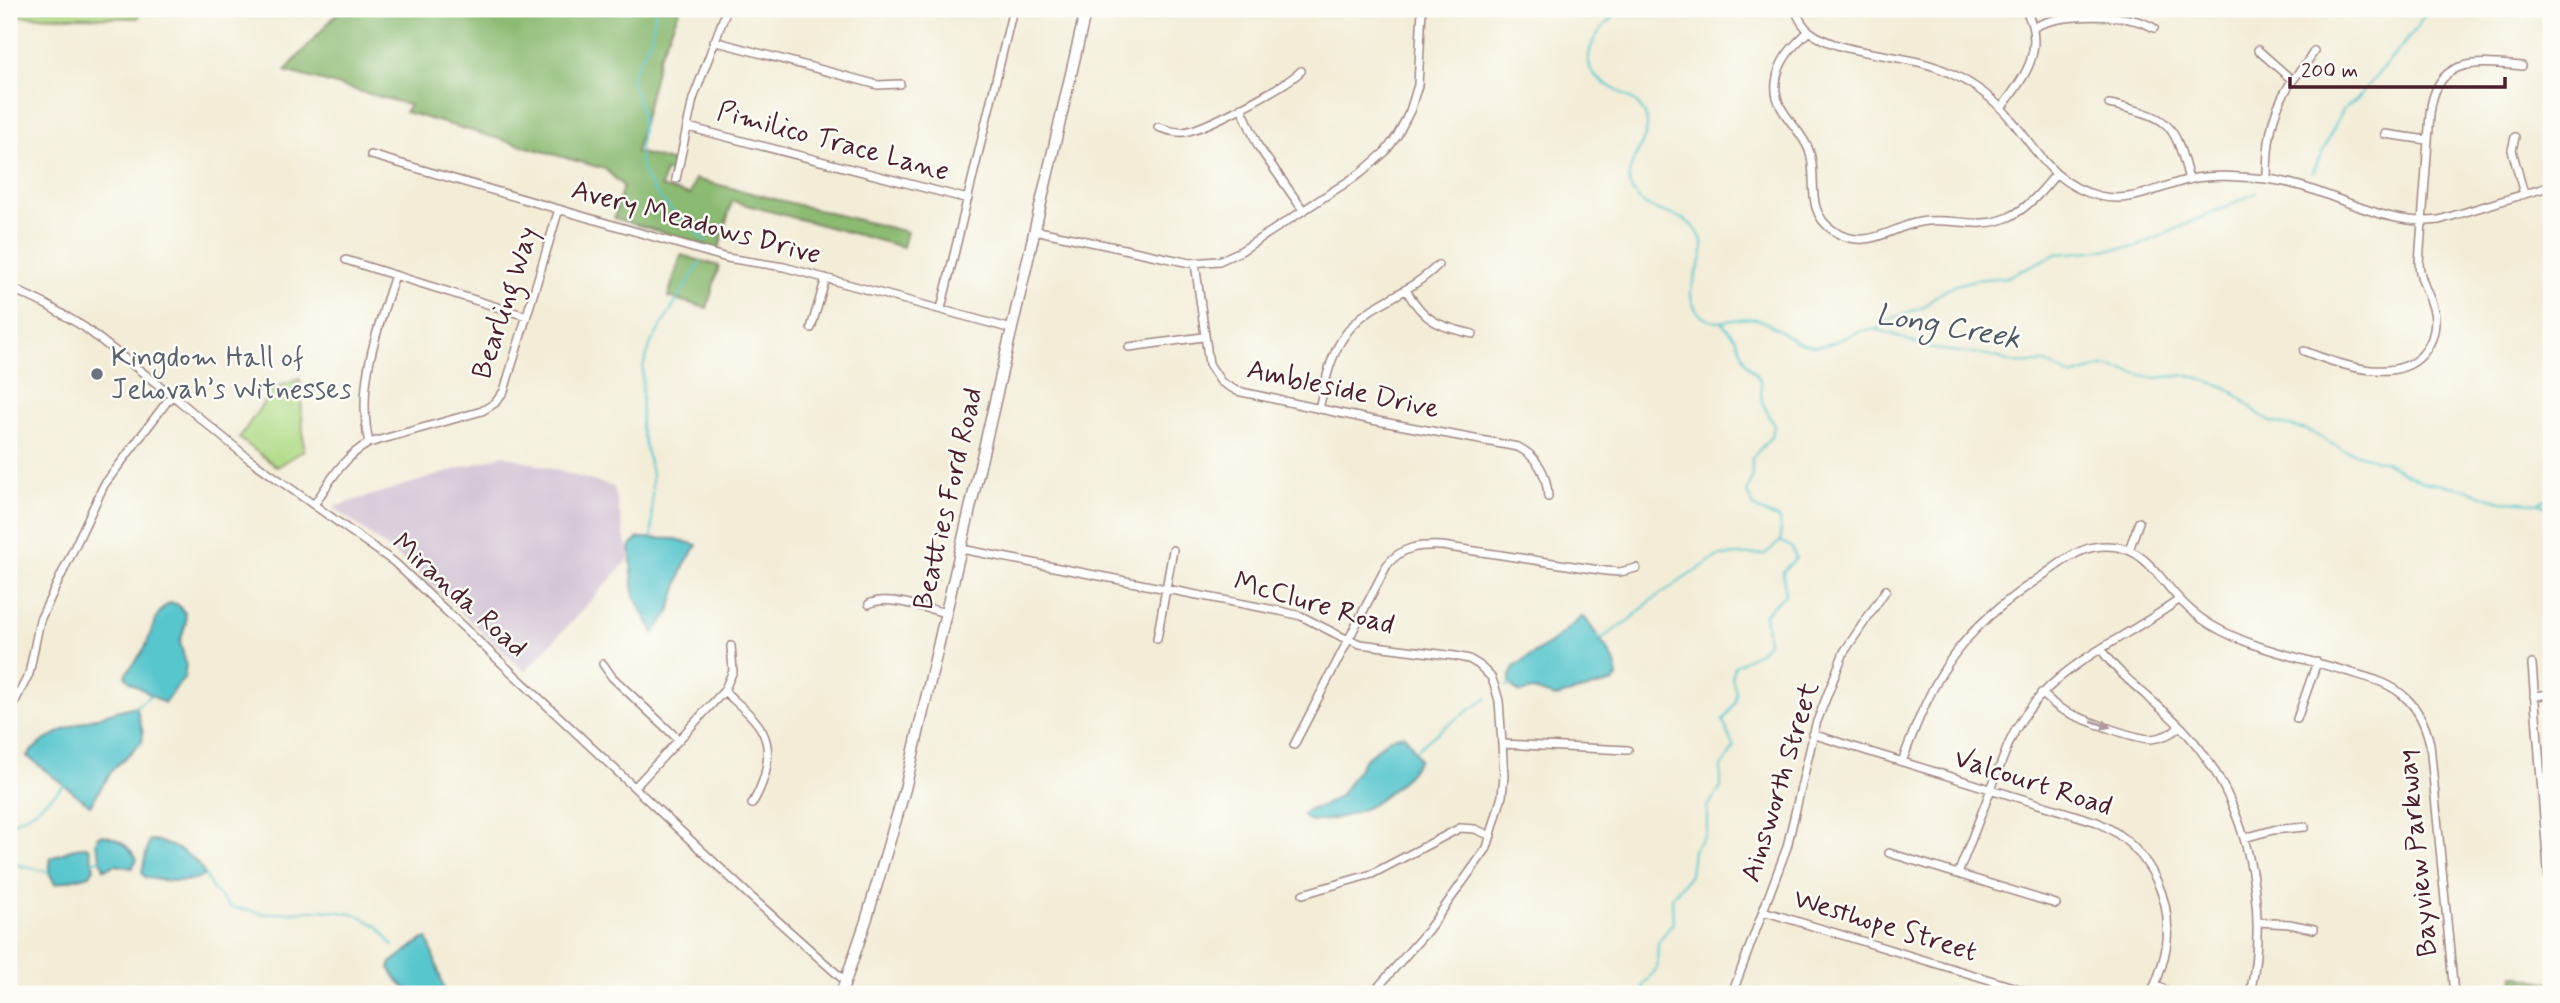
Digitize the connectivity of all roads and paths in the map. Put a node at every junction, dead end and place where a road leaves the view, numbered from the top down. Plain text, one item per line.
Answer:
1 (727, 9) edge
2 (1013, 9) edge
3 (1086, 9) edge
4 (1422, 9) edge
5 (1795, 9) edge
6 (2025, 9) edge
7 (2034, 27) junction
8 (2154, 28) dead end
9 (1809, 31) junction
10 (714, 41) junction
11 (2258, 50) dead end
12 (2314, 51) dead end
13 (2522, 66) dead end
14 (1301, 71) dead end
15 (2292, 80) junction
16 (900, 84) dead end
17 (2109, 104) dead end
18 (1241, 107) junction
19 (2001, 108) junction
20 (688, 127) junction
21 (1157, 127) dead end
22 (2385, 134) dead end
23 (2515, 137) dead end
24 (2427, 140) junction
25 (371, 155) dead end
26 (2056, 174) junction
27 (2267, 179) junction
28 (676, 180) dead end
29 (2189, 180) junction
30 (2551, 186) edge
31 (2524, 194) junction
32 (968, 199) junction
33 (559, 209) junction
34 (1303, 210) junction
35 (2422, 222) junction
36 (1034, 230) junction
37 (346, 260) dead end
38 (1195, 263) junction
39 (1438, 265) dead end
40 (395, 275) junction
41 (826, 278) junction
42 (9, 288) edge
43 (1406, 290) junction
44 (941, 309) junction
45 (526, 316) junction
46 (811, 328) dead end
47 (1012, 329) junction
48 (1473, 334) dead end
49 (1203, 337) junction
50 (1129, 347) dead end
51 (2304, 351) dead end
52 (172, 395) junction
53 (1319, 409) junction
54 (369, 443) junction
55 (1548, 497) dead end
56 (314, 505) junction
57 (2138, 522) dead end
58 (961, 549) junction
59 (1172, 550) dead end
60 (2129, 550) junction
61 (1636, 568) dead end
62 (1166, 588) junction
63 (1886, 590) dead end
64 (2180, 599) junction
65 (869, 604) dead end
66 (946, 613) junction
67 (1157, 639) dead end
68 (1348, 640) junction
69 (730, 646) dead end
70 (2101, 649) junction
71 (2317, 662) junction
72 (603, 664) dead end
73 (2532, 664) dead end
74 (724, 691) junction
75 (2041, 693) junction
76 (2551, 694) edge
77 (2534, 696) junction
78 (9, 713) edge
79 (2297, 719) dead end
80 (2180, 726) junction
81 (1812, 734) junction
82 (679, 740) junction
83 (1502, 744) junction
84 (1294, 745) dead end
85 (1628, 750) dead end
86 (1902, 762) junction
87 (635, 788) junction
88 (1990, 789) junction
89 (2551, 792) edge
90 (2542, 793) junction
91 (752, 804) dead end
92 (2305, 827) dead end
93 (1491, 836) junction
94 (2244, 838) junction
95 (1889, 853) dead end
96 (1958, 874) junction
97 (2551, 882) edge
98 (1303, 894) dead end
99 (2056, 904) dead end
100 (2551, 907) edge
101 (1763, 911) junction
102 (2257, 922) junction
103 (2314, 929) dead end
104 (846, 982) junction
105 (2155, 985) junction
106 (841, 994) edge
107 (1372, 994) edge
108 (1732, 994) edge
109 (2036, 994) edge
110 (2150, 994) edge
111 (2174, 994) edge
112 (2250, 994) edge
113 (2454, 994) edge

1 - 10 street
2 - 32 street
3 - 36 main road, Beatties Ford Road
4 - 34 street
5 - 9 street
6 - 7 street
7 - 8 street
7 - 19 street
9 - 19 street
9 - 26 street
10 - 16 street
10 - 20 street
11 - 15 street
12 - 15 street
13 - 24 street
14 - 18 street
15 - 27 street
17 - 29 street
18 - 21 street
18 - 34 street
19 - 26 street
20 - 28 street
20 - 32 street, Pimilico Trace Lane
22 - 24 street
23 - 31 street
24 - 35 street
25 - 33 street, Avery Meadows Drive
26 - 29 street
27 - 29 street
27 - 35 street
30 - 31 street
31 - 35 street
32 - 44 street
33 - 41 street, Avery Meadows Drive
33 - 45 street, Bearling Way
34 - 38 street
35 - 51 street
36 - 38 street
36 - 47 main road, Beatties Ford Road
37 - 40 street
38 - 49 street, Ambleside Drive
39 - 43 street
40 - 45 street
40 - 54 street
41 - 44 street, Avery Meadows Drive
41 - 46 street
42 - 52 street, Miranda Road
43 - 48 street
43 - 53 street
44 - 47 street, Avery Meadows Drive
45 - 54 street, Bearling Way
47 - 58 main road, Beatties Ford Road
49 - 50 street
49 - 53 street, Ambleside Drive
52 - 56 street, Miranda Road
52 - 78 street
53 - 55 street, Ambleside Drive
54 - 56 street, Bearling Way
56 - 87 street, Miranda Road
57 - 60 street
58 - 62 street, McClure Road
58 - 66 main road, Beatties Ford Road
59 - 62 street
60 - 64 street, Bayview Parkway
60 - 86 street
61 - 68 street
62 - 67 street
62 - 68 street, McClure Road
63 - 81 street, Ainsworth Street
64 - 70 street
64 - 71 street, Bayview Parkway
65 - 66 street
66 - 104 main road, Beatties Ford Road
68 - 83 street, McClure Road
68 - 84 street
69 - 74 street
70 - 75 street
70 - 80 street
71 - 79 street
71 - 113 street, Bayview Parkway
72 - 82 street
73 - 77 street
74 - 82 street
74 - 91 street
75 -> 80 street
75 - 88 street
76 - 77 street
77 - 90 street
80 - 94 street
81 - 86 street, Valcourt Road
81 - 101 street, Ainsworth Street
82 - 87 street
83 - 85 street
83 - 93 street, McClure Road
86 - 88 street, Valcourt Road
87 - 104 street, Miranda Road
88 - 96 street
88 - 105 street, Valcourt Road
89 - 90 street
90 - 97 street
92 - 94 street
93 - 98 street
93 - 107 street, McClure Road
94 - 102 street
95 - 96 street
96 - 99 street
97 - 100 street
101 - 108 street, Ainsworth Street
101 - 109 street, Westhope Street
102 - 103 street
102 - 112 street
104 - 106 main road, Beatties Ford Road
105 - 110 street
105 - 111 street

